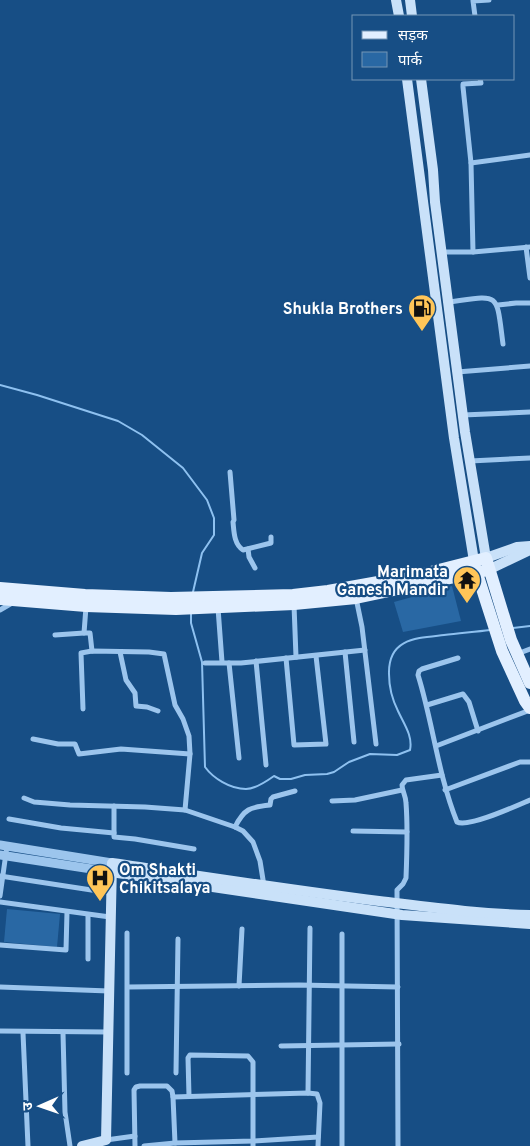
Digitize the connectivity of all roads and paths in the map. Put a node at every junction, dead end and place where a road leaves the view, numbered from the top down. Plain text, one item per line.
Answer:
1 (396, 0) edge
2 (410, 0) edge
3 (489, 0) edge
4 (399, 15) edge
5 (412, 15) edge
6 (475, 15) edge
7 (407, 80) edge
8 (420, 80) edge
9 (480, 80) edge
10 (530, 155) edge
11 (471, 162) junction
12 (528, 247) edge
13 (442, 252) junction
14 (473, 252) junction
15 (530, 278) edge
16 (448, 302) junction
17 (530, 303) edge
18 (498, 305) junction
19 (503, 344) dead end
20 (530, 366) edge
21 (457, 372) junction
22 (530, 412) edge
23 (463, 415) junction
24 (530, 458) edge
25 (469, 461) junction
26 (230, 472) dead end
27 (271, 537) dead end
28 (530, 546) edge
29 (248, 549) junction
30 (530, 550) edge
31 (481, 565) junction
32 (254, 568) dead end
33 (0, 588) edge
34 (32, 591) junction
35 (356, 598) junction
36 (0, 599) edge
37 (16, 600) junction
38 (200, 603) junction
39 (173, 604) junction
40 (294, 604) junction
41 (86, 606) junction
42 (218, 608) junction
43 (0, 610) edge
44 (84, 633) junction
45 (502, 633) junction
46 (55, 635) dead end
47 (530, 649) edge
48 (365, 650) junction
49 (92, 651) junction
50 (120, 652) junction
51 (345, 652) junction
52 (517, 654) junction
53 (316, 656) junction
54 (296, 657) junction
55 (286, 658) junction
56 (458, 658) dead end
57 (256, 661) junction
58 (222, 662) junction
59 (205, 663) dead end
60 (229, 663) junction
61 (530, 684) edge
62 (427, 705) junction
63 (83, 709) dead end
64 (530, 709) edge
65 (158, 711) dead end
66 (478, 731) junction
67 (33, 739) dead end
68 (354, 742) dead end
69 (376, 744) dead end
70 (436, 746) junction
71 (190, 754) junction
72 (239, 758) dead end
73 (530, 762) edge
74 (266, 765) dead end
75 (442, 775) junction
76 (402, 790) junction
77 (445, 790) junction
78 (295, 791) dead end
79 (24, 798) dead end
80 (530, 800) edge
81 (332, 801) dead end
82 (114, 806) junction
83 (185, 810) junction
84 (9, 819) dead end
85 (235, 827) junction
86 (353, 832) dead end
87 (407, 832) junction
88 (114, 833) junction
89 (3, 846) edge
90 (194, 849) dead end
91 (3, 855) edge
92 (112, 867) junction
93 (1, 876) edge
94 (264, 891) junction
95 (111, 893) junction
96 (0, 896) edge
97 (0, 902) edge
98 (397, 903) junction
99 (68, 912) junction
100 (88, 914) junction
101 (396, 914) junction
102 (530, 915) edge
103 (111, 917) junction
104 (530, 924) edge
105 (310, 928) dead end
106 (242, 929) dead end
107 (128, 933) dead end
108 (342, 934) dead end
109 (178, 939) dead end
110 (0, 945) edge
111 (88, 959) dead end
112 (309, 985) junction
113 (177, 986) junction
114 (239, 986) junction
115 (344, 986) junction
116 (0, 987) edge
117 (128, 987) junction
118 (398, 987) junction
119 (110, 991) junction
120 (0, 1032) edge
121 (109, 1032) junction
122 (23, 1033) junction
123 (63, 1033) junction
124 (399, 1044) junction
125 (281, 1046) dead end
126 (308, 1046) junction
127 (343, 1046) junction
128 (127, 1073) dead end
129 (176, 1073) dead end
130 (308, 1093) junction
131 (189, 1096) junction
132 (253, 1096) junction
133 (173, 1097) junction
134 (135, 1136) junction
135 (318, 1137) junction
136 (106, 1143) edge
137 (175, 1143) junction
138 (253, 1144) edge
139 (28, 1146) edge
140 (70, 1146) edge
141 (82, 1146) edge
142 (135, 1146) edge
143 (144, 1146) edge
144 (318, 1146) edge
145 (342, 1146) edge
146 (398, 1146) edge

1 - 4 main road
2 - 5 main road
3 - 6 street
7 - 31 main road
8 - 13 main road
9 - 11 street
10 - 11 street
11 - 14 street
12 - 14 street
12 - 15 street
13 - 14 street
13 - 16 main road
16 - 18 street
16 - 21 main road
17 - 18 street
18 - 19 street
20 - 21 street
21 - 23 main road
22 - 23 street
23 - 25 main road
24 - 25 street
25 - 31 main road
26 - 29 street
27 - 29 street
28 - 31 main road
29 - 32 street
30 - 31 main road
31 - 35 main road
31 - 38 main road
31 - 45 main road
33 - 34 main road
34 - 37 street
34 - 39 main road
35 - 40 main road
35 - 48 street
36 - 37 main road
37 - 41 main road
37 - 43 street
38 - 39 main road
38 - 42 main road
39 - 41 main road
40 - 42 main road
40 - 54 street
41 - 44 street
42 - 58 street
44 - 46 street
44 - 49 street
45 - 52 main road
45 - 64 main road
47 - 52 street
48 - 51 street
48 - 69 street
49 - 50 street
49 - 63 street
50 - 65 street
50 - 71 street
51 - 53 street
51 - 68 street
52 - 61 main road
53 - 54 street
53 - 55 street
54 - 55 street
55 - 57 street
56 - 62 street
57 - 60 street
57 - 74 street
58 - 59 street
58 - 60 street
60 - 72 street
62 - 66 street
62 - 70 street
64 - 66 street
66 - 70 street
67 - 71 street
70 - 75 street
71 - 83 street
73 - 77 street
75 - 76 street
75 - 77 street
76 - 81 street
76 - 87 street
77 - 80 street
78 - 85 street
79 - 82 street
82 - 83 street
82 - 88 street
83 - 85 street
84 - 88 street
85 - 94 street
86 - 87 street
87 - 98 street
88 - 90 street
89 - 91 street
89 - 92 street
91 - 92 street
91 - 93 street
92 - 94 main road
92 - 95 main road
93 - 95 street
93 - 96 street
94 - 98 main road
94 - 101 main road
95 - 103 main road
97 - 99 street
98 - 101 street
98 - 102 main road
99 - 100 street
99 - 110 street
100 - 103 street
100 - 111 street
101 - 104 main road
101 - 118 street
103 - 119 main road
105 - 112 street
106 - 114 street
107 - 117 street
108 - 115 street
109 - 113 street
112 - 114 street
112 - 115 street
112 - 126 street
113 - 114 street
113 - 117 street
113 - 129 street
115 - 118 street
115 - 127 street
116 - 119 street
117 - 128 street
118 - 124 street
119 - 121 main road
120 - 122 street
121 - 123 street
121 - 136 main road
122 - 123 street
122 - 139 street
123 - 140 street
124 - 127 street
124 - 146 street
125 - 126 street
126 - 127 street
126 - 130 street
127 - 145 street
130 - 132 street
130 - 135 street
131 - 132 street
131 - 132 street
131 - 133 street
132 - 138 street
133 - 134 street
133 - 137 street
134 - 136 street
134 - 142 street
135 - 138 street
135 - 144 street
136 - 141 main road
137 - 138 street
137 - 143 street

